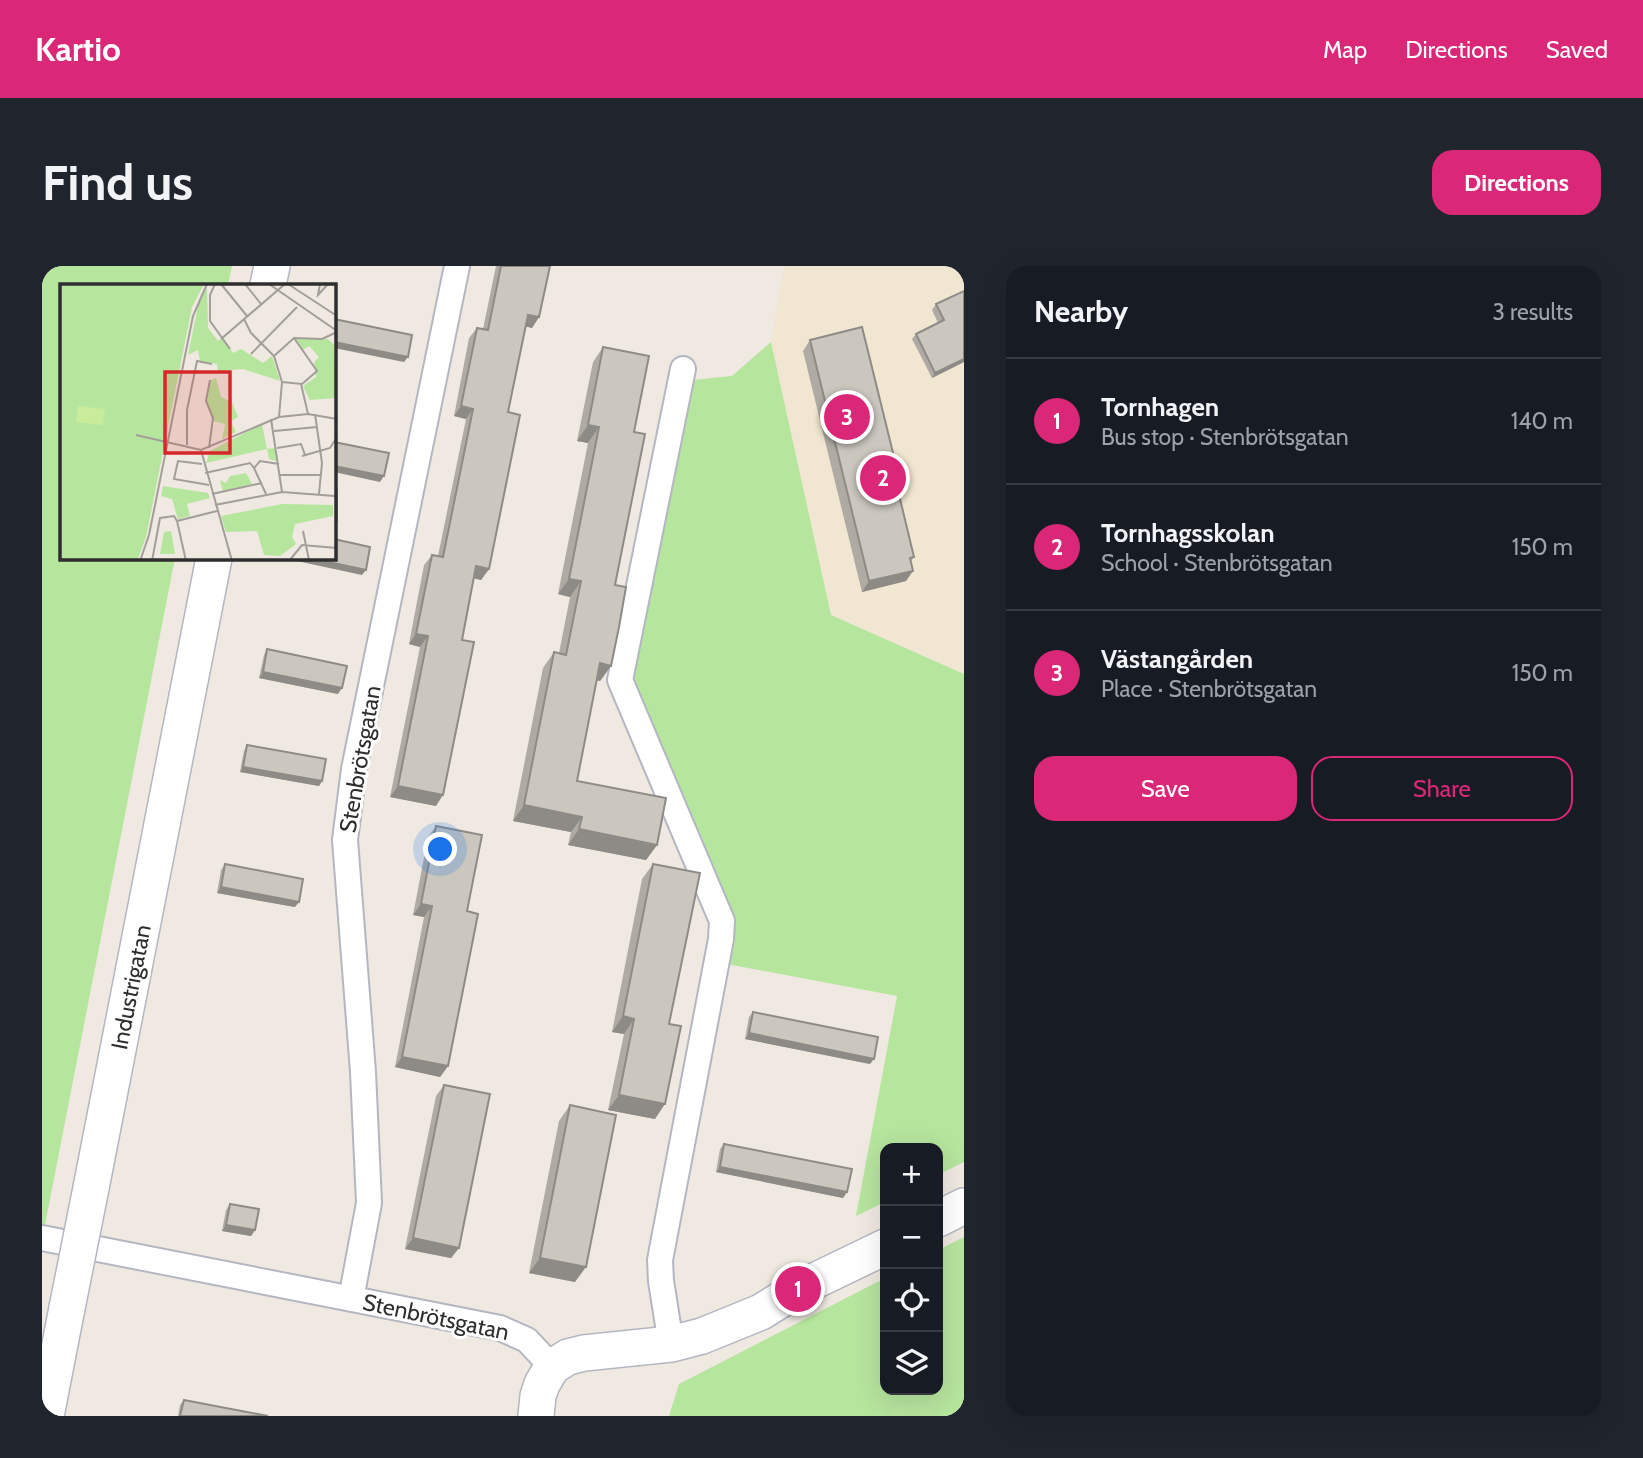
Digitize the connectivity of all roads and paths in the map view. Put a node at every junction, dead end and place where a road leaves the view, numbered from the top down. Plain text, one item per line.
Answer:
1 (272, 266) edge
2 (457, 266) edge
3 (268, 284) edge
4 (683, 369) dead end
5 (215, 560) edge
6 (964, 1206) edge
7 (943, 1216) edge
8 (42, 1238) edge
9 (880, 1249) edge
10 (351, 1299) junction
11 (671, 1344) junction
12 (552, 1367) junction
13 (46, 1416) edge
14 (536, 1416) edge

1 - 3 main road
2 - 10 street, Stenbrötsgatan
4 - 11 street
5 - 13 main road, Industrigatan, bridge
6 - 7 main road
8 - 10 street, Stenbrötsgatan
9 - 11 main road
10 - 12 street, Stenbrötsgatan
11 - 12 main road
12 - 14 main road

